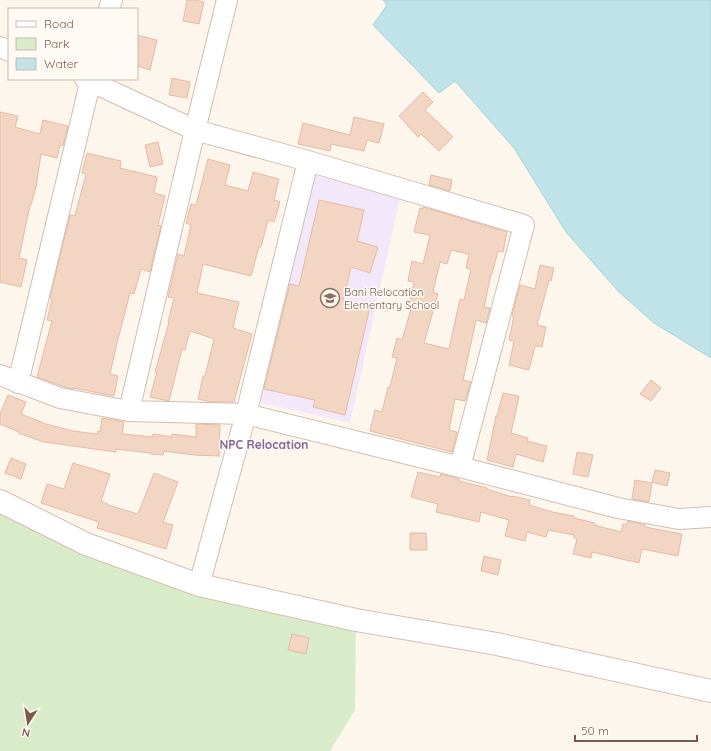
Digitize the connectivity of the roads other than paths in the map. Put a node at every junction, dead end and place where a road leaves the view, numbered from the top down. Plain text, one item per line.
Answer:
1 (227, 0) edge
2 (89, 80) edge
3 (195, 130) junction
4 (308, 161) junction
5 (9, 379) edge
6 (129, 411) junction
7 (246, 414) junction
8 (460, 467) junction
9 (0, 501) edge
10 (711, 517) edge
11 (199, 585) junction
12 (711, 691) edge

1 - 3 street
2 - 3 street
2 - 5 street
3 - 4 street
3 - 6 street
4 - 7 street
4 - 8 street
5 - 6 street
6 - 7 street
7 - 8 street
7 - 11 street
8 - 10 street
9 - 11 street
11 - 12 street

